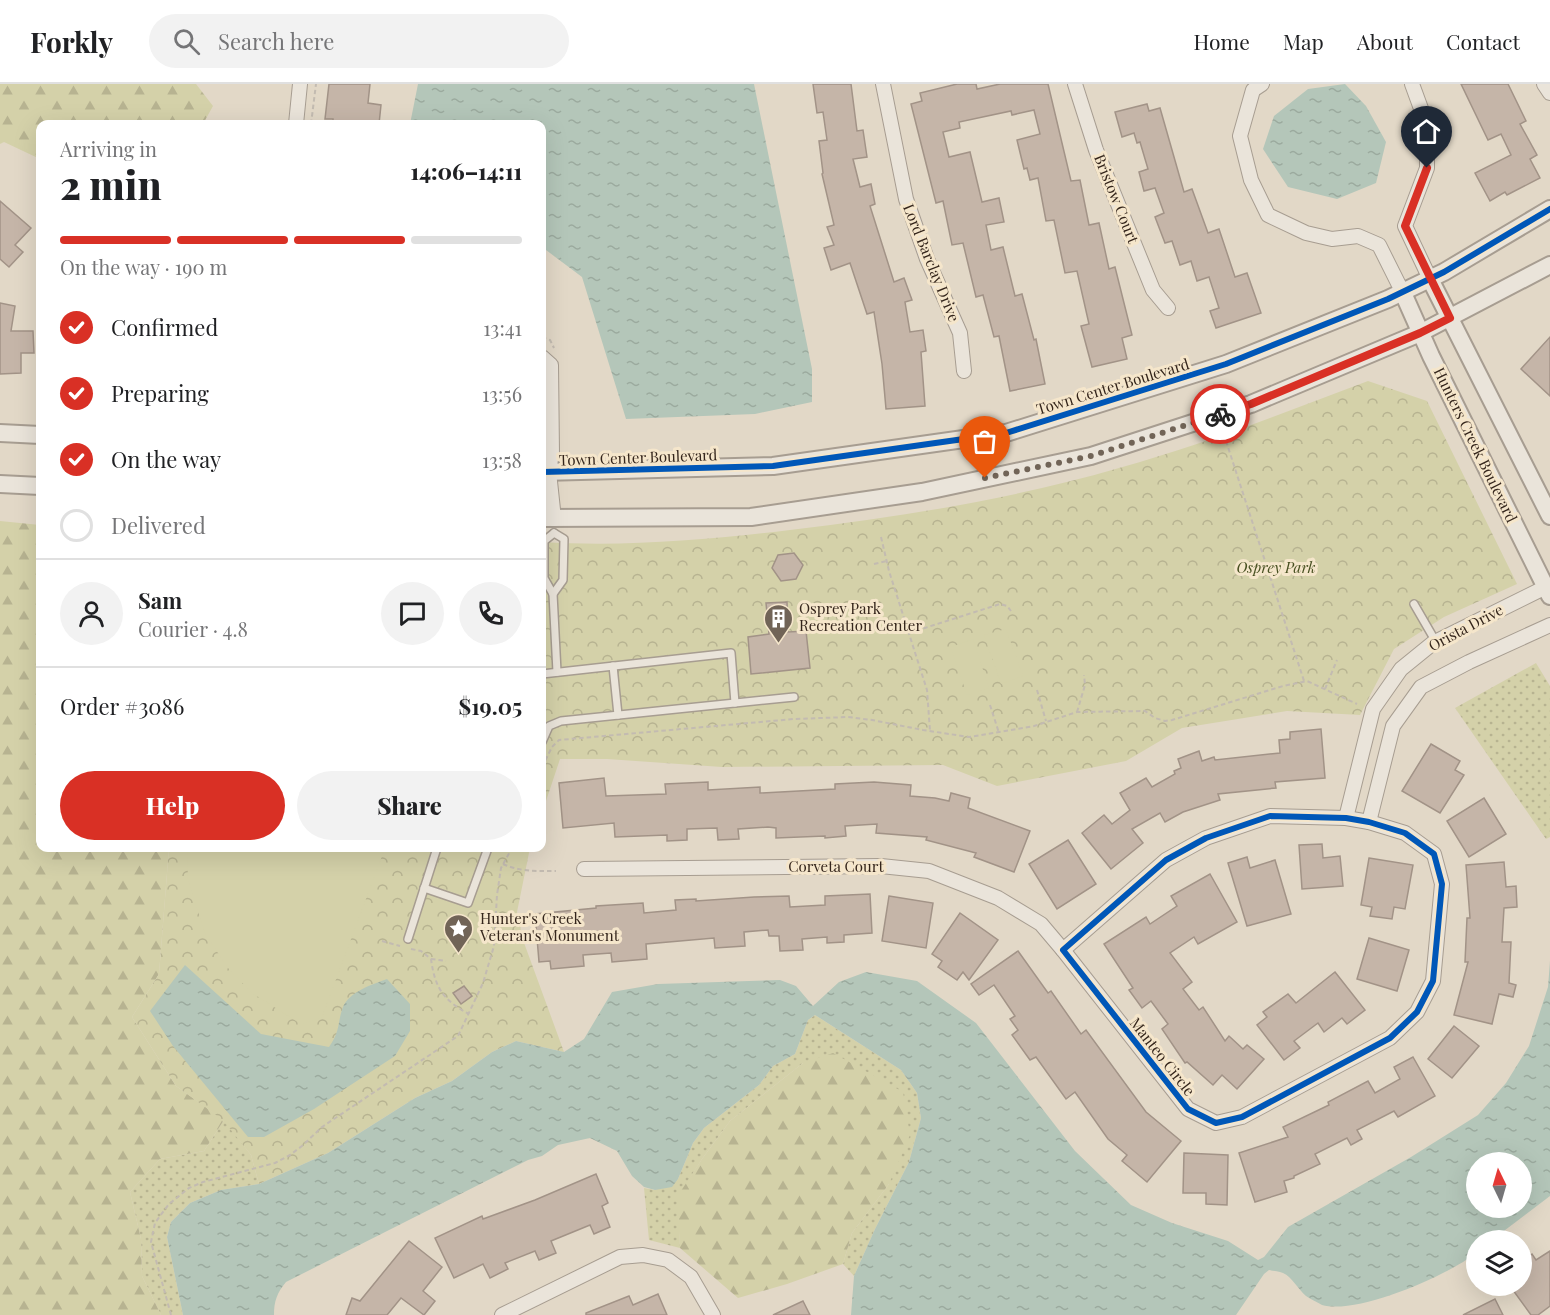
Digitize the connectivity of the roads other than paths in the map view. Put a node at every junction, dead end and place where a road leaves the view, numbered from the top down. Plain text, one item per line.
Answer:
1 (300, 84) edge
2 (883, 84) edge
3 (1075, 84) edge
4 (1262, 84) edge
5 (1412, 84) edge
6 (1544, 84) edge
7 (1550, 93) edge
8 (296, 120) edge
9 (1550, 209) edge
10 (1550, 266) edge
11 (1430, 279) junction
12 (1403, 293) junction
13 (1168, 308) dead end
14 (1450, 318) junction
15 (1420, 333) junction
16 (546, 361) edge
17 (964, 371) dead end
18 (0, 433) edge
19 (36, 435) edge
20 (546, 469) edge
21 (546, 472) edge
22 (546, 482) edge
23 (0, 484) edge
24 (36, 486) edge
25 (1550, 516) edge
26 (550, 523) edge
27 (546, 581) edge
28 (1548, 589) edge
29 (554, 594) junction
30 (1414, 604) dead end
31 (1550, 625) edge
32 (1436, 642) junction
33 (613, 666) junction
34 (557, 672) junction
35 (546, 673) edge
36 (794, 697) dead end
37 (735, 703) junction
38 (618, 715) junction
39 (546, 733) edge
40 (1346, 818) junction
41 (1369, 822) junction
42 (436, 852) edge
43 (487, 852) edge
44 (584, 869) dead end
45 (424, 888) junction
46 (408, 939) dead end
47 (1063, 950) junction
48 (502, 1315) edge
49 (713, 1315) edge

1 - 8 street
2 - 17 street, Lord Barclay Drive
3 - 13 street, Bristow Court
4 - 12 street
5 - 11 street
6 - 7 street
9 - 11 street, Town Center Boulevard
10 - 14 street
11 - 12 street, Town Center Boulevard
11 - 14 street
12 - 15 street, Hunters Creek Boulevard
12 - 21 street, Town Center Boulevard
14 - 15 street
14 - 25 street
15 - 26 street
15 - 28 street, Hunters Creek Boulevard
16 - 20 street
18 - 19 street
22 - 26 street
23 - 24 street
26 - 29 lane
27 - 29 lane
28 - 32 street, Orista Drive
29 - 34 lane
30 - 32 lane
31 - 41 street, Orista Drive
32 - 40 street, Orista Drive
33 - 34 lane
33 - 37 lane
33 - 38 lane
34 - 35 lane
36 - 37 lane
37 - 38 lane
38 - 39 lane
40 - 41 street, Manteo Circle
40 - 47 street, Manteo Circle
41 - 47 street, Manteo Circle
42 - 45 lane
43 - 45 lane
44 - 47 street, Corveta Court
45 - 46 lane
48 - 49 street

